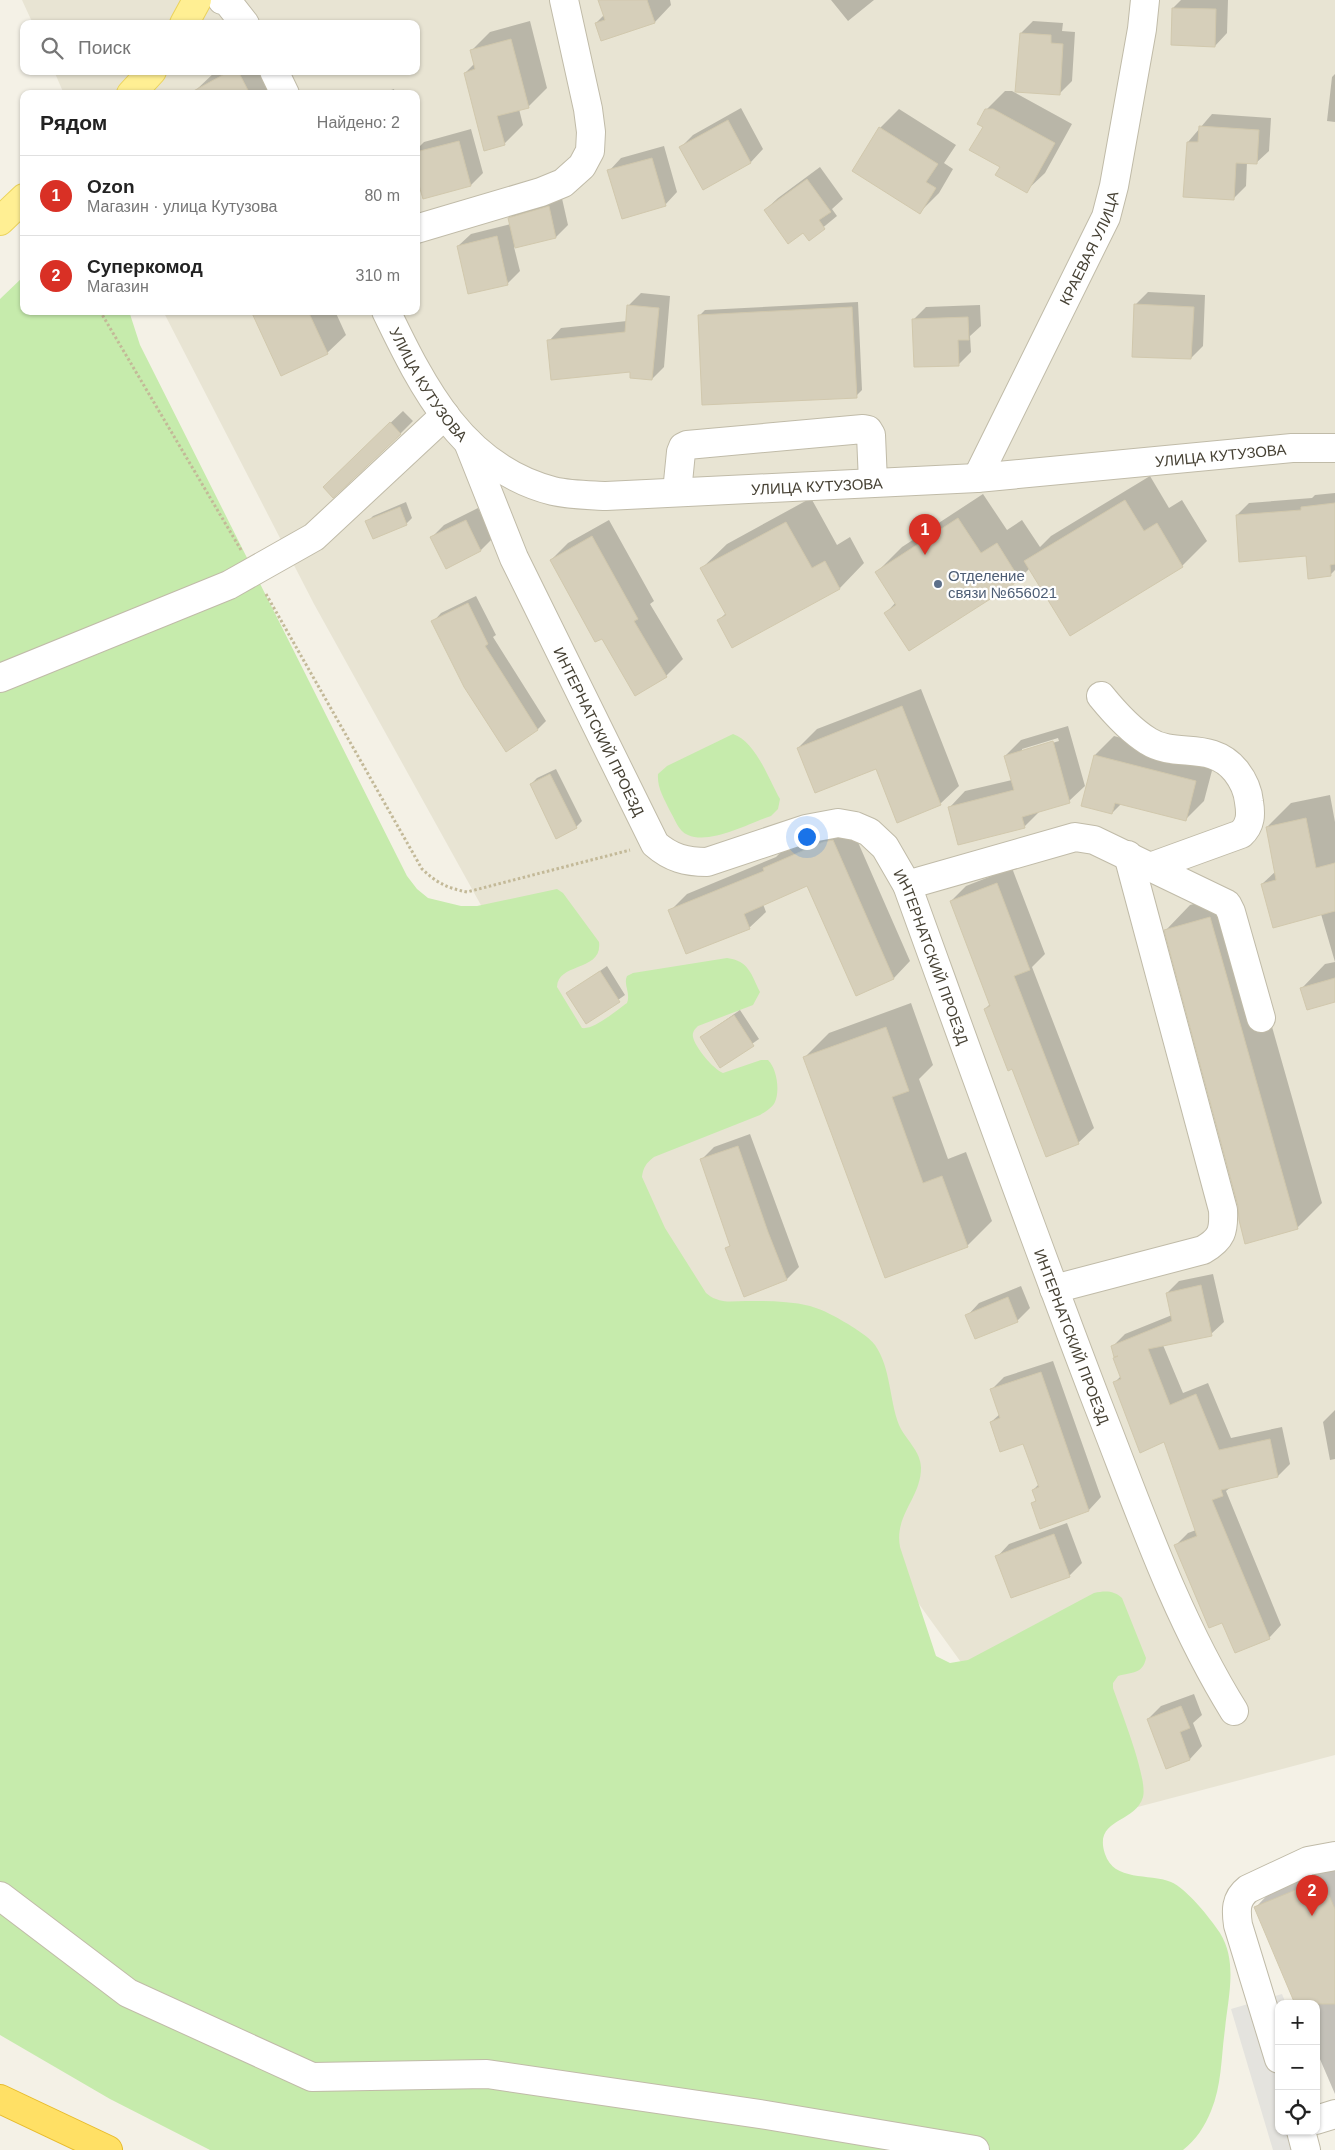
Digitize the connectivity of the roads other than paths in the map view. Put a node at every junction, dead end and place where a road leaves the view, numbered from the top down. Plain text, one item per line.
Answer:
1 (197, 0) edge
2 (226, 0) edge
3 (564, 0) edge
4 (1145, 0) edge
5 (186, 20) edge
6 (241, 20) edge
7 (148, 75) edge
8 (276, 75) edge
9 (135, 90) edge
10 (283, 90) edge
11 (20, 202) edge
12 (0, 221) edge
13 (420, 228) edge
14 (388, 315) edge
15 (445, 415) junction
16 (468, 442) junction
17 (1335, 448) edge
18 (977, 478) junction
19 (873, 482) junction
20 (677, 492) junction
21 (0, 678) edge
22 (1101, 696) dead end
23 (1139, 861) junction
24 (907, 885) junction
25 (1262, 1018) dead end
26 (1054, 1289) junction
27 (1234, 1711) dead end
28 (1335, 1856) edge
29 (0, 1896) edge
30 (1275, 2045) edge
31 (0, 2099) edge
32 (1335, 2114) edge
33 (1320, 2119) edge
34 (1302, 2135) edge
35 (108, 2150) edge
36 (975, 2150) edge
37 (1306, 2150) edge

1 - 5 main road
2 - 6 street
3 - 13 street
4 - 18 street, КРАЕВАЯ УЛИЦА
7 - 9 main road
8 - 10 street
11 - 12 main road
14 - 15 street, УЛИЦА КУТУЗОВА
15 - 16 street, УЛИЦА КУТУЗОВА
15 - 21 street
16 - 20 street, УЛИЦА КУТУЗОВА
16 - 24 street, ИНТЕРНАТСКИЙ ПРОЕЗД
17 - 18 street, УЛИЦА КУТУЗОВА
18 - 19 street, УЛИЦА КУТУЗОВА
19 - 20 street, УЛИЦА КУТУЗОВА
19 - 20 street
22 - 23 street
23 - 24 street
23 - 25 street
23 - 26 street
24 - 26 street, ИНТЕРНАТСКИЙ ПРОЕЗД
26 - 27 street, ИНТЕРНАТСКИЙ ПРОЕЗД
28 - 30 street
29 - 36 street
31 - 35 highway
32 - 33 street
34 - 37 street

